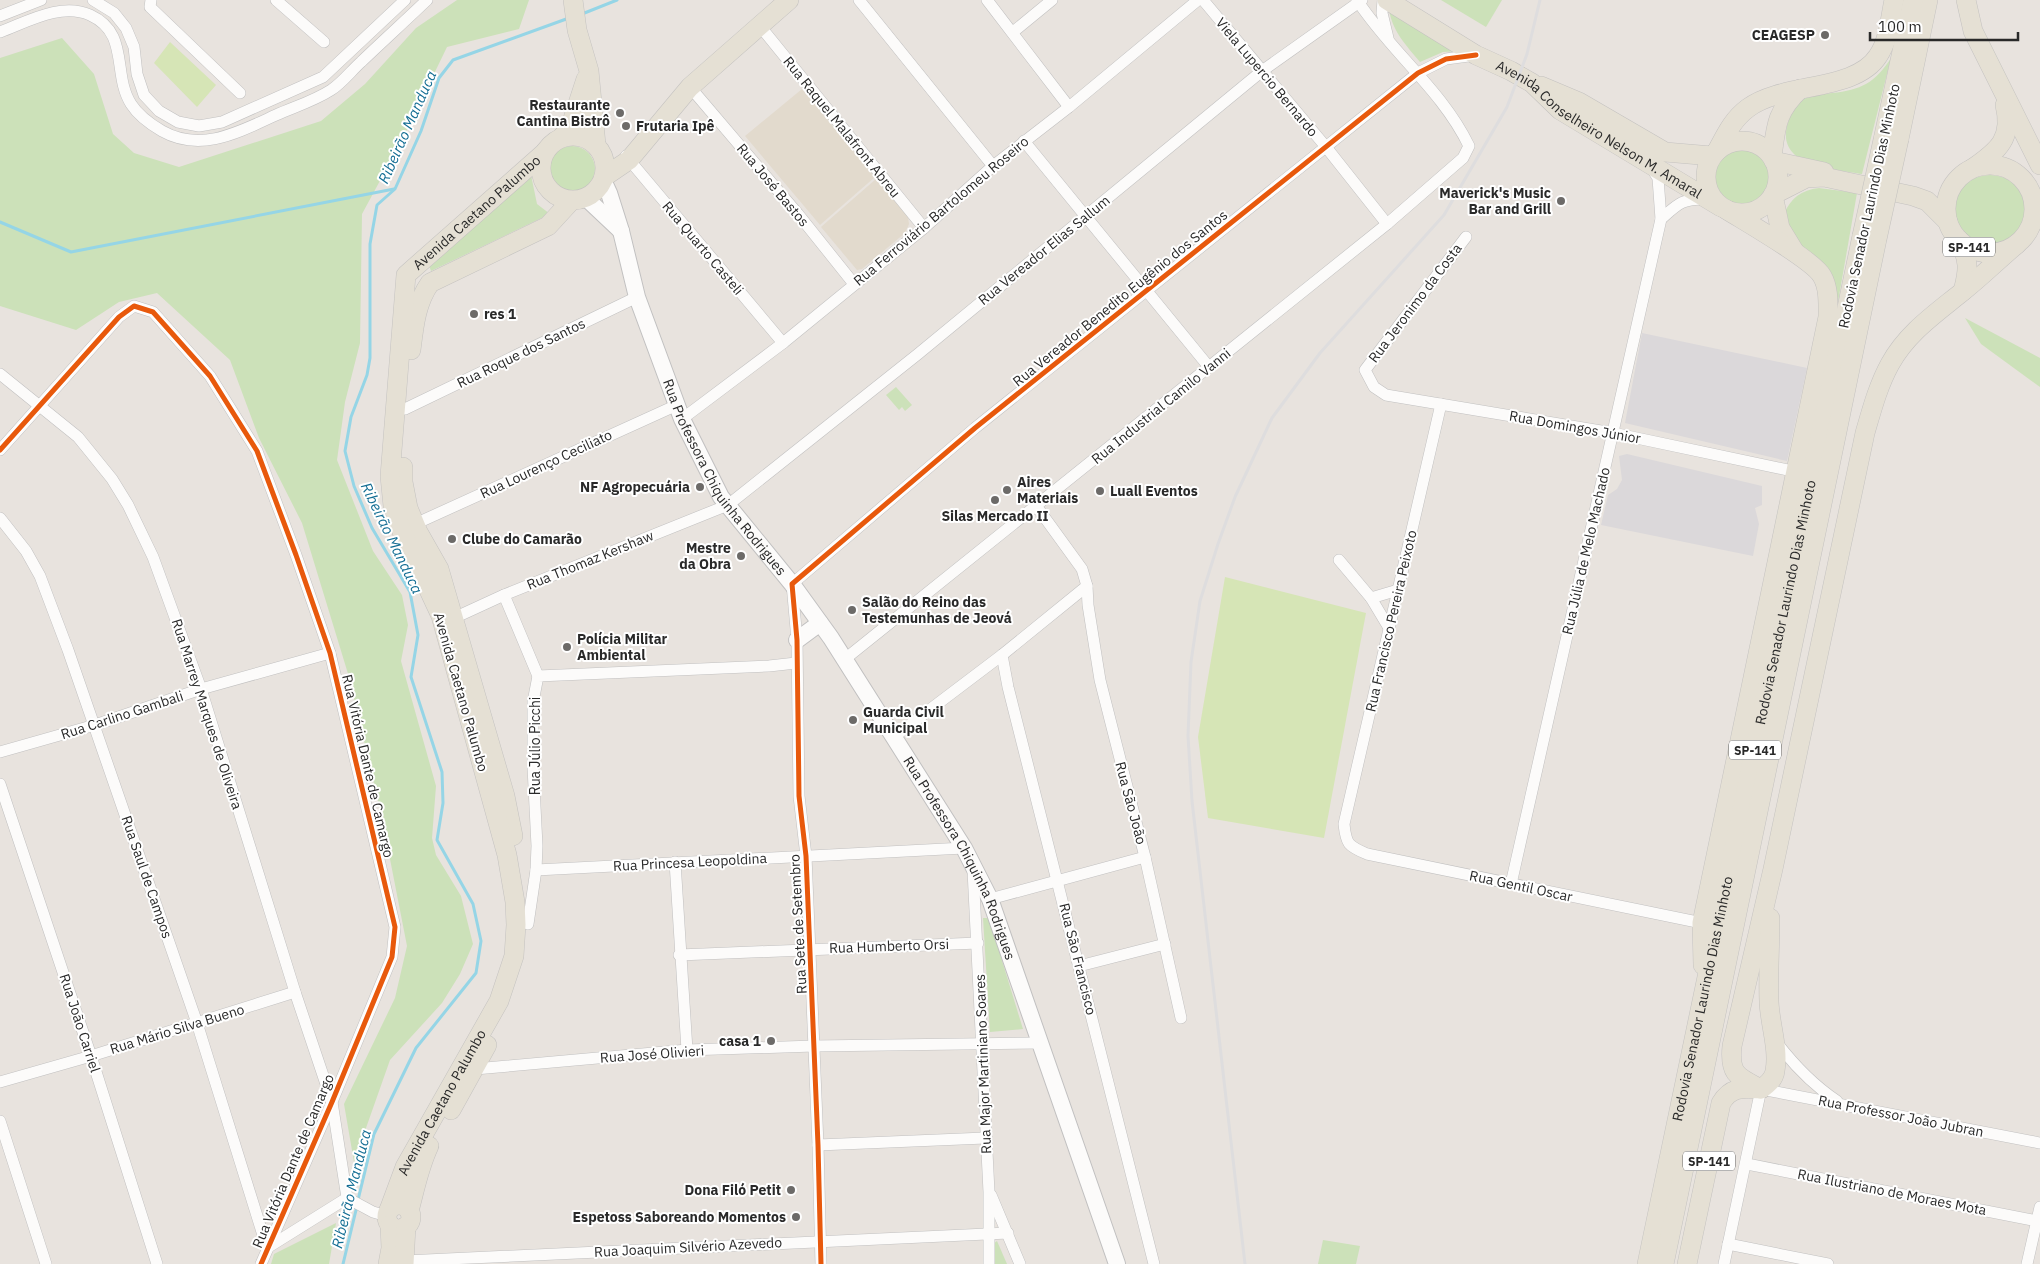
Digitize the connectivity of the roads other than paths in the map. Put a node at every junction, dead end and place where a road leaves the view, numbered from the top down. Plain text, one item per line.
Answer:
1 (41, 0) edge
2 (93, 0) edge
3 (151, 0) edge
4 (276, 0) edge
5 (405, 0) edge
6 (427, 0) edge
7 (573, 0) edge
8 (789, 0) edge
9 (859, 0) edge
10 (987, 0) edge
11 (1052, 0) edge
12 (1198, 0) edge
13 (1203, 0) edge
14 (1383, 0) edge
15 (1387, 0) edge
16 (1894, 0) edge
17 (1913, 0) edge
18 (1928, 0) edge
19 (1966, 0) edge
20 (1359, 1) edge
21 (0, 16) edge
22 (760, 26) junction
23 (0, 32) edge
24 (1013, 32) junction
25 (324, 42) dead end
26 (1389, 42) junction
27 (1476, 55) junction
28 (335, 66) junction
29 (589, 71) junction
30 (1262, 71) junction
31 (1418, 73) junction
32 (346, 77) junction
33 (1532, 83) junction
34 (690, 88) junction
35 (1801, 88) junction
36 (2002, 92) junction
37 (240, 93) dead end
38 (1069, 107) junction
39 (561, 138) junction
40 (1891, 140) junction
41 (1024, 141) junction
42 (597, 147) junction
43 (1326, 147) junction
44 (544, 153) junction
45 (1715, 153) junction
46 (630, 155) junction
47 (1773, 159) junction
48 (1649, 165) junction
49 (2040, 165) edge
50 (993, 166) junction
51 (1966, 173) junction
52 (604, 178) junction
53 (1773, 195) junction
54 (578, 199) junction
55 (1718, 205) junction
56 (2037, 205) edge
57 (1085, 216) junction
58 (1661, 219) junction
59 (1948, 222) junction
60 (1388, 224) junction
61 (924, 228) junction
62 (621, 231) junction
63 (1466, 237) dead end
64 (1870, 237) junction
65 (1959, 240) junction
66 (2016, 244) junction
67 (1798, 255) junction
68 (854, 284) junction
69 (1963, 291) junction
70 (1146, 292) junction
71 (637, 297) junction
72 (783, 343) junction
73 (1209, 367) junction
74 (1365, 370) joint
75 (0, 374) edge
76 (1441, 404) junction
77 (40, 406) junction
78 (405, 410) junction
79 (679, 412) junction
80 (1613, 432) junction
81 (0, 450) edge
82 (1797, 472) junction
83 (728, 505) junction
84 (1037, 507) junction
85 (0, 518) edge
86 (415, 524) junction
87 (1339, 560) dead end
88 (792, 584) junction
89 (1088, 586) junction
90 (1398, 590) junction
91 (504, 595) junction
92 (1371, 598) junction
93 (454, 618) junction
94 (820, 623) junction
95 (1389, 628) junction
96 (797, 640) junction
97 (330, 653) junction
98 (1002, 655) junction
99 (845, 659) junction
100 (796, 663) junction
101 (538, 676) junction
102 (201, 689) junction
103 (95, 725) junction
104 (894, 736) junction
105 (0, 752) edge
106 (0, 784) edge
107 (1345, 838) joint
108 (964, 848) junction
109 (806, 856) junction
110 (1144, 857) junction
111 (675, 862) junction
112 (973, 863) junction
113 (1773, 869) junction
114 (536, 870) junction
115 (1058, 881) junction
116 (1511, 884) junction
117 (990, 899) junction
118 (1702, 923) junction
119 (528, 924) junction
120 (978, 943) junction
121 (1164, 944) junction
122 (810, 949) junction
123 (679, 955) junction
124 (1079, 966) junction
125 (295, 992) junction
126 (1701, 1011) junction
127 (1181, 1018) dead end
128 (197, 1023) junction
129 (1773, 1037) junction
130 (1039, 1043) junction
131 (981, 1045) junction
132 (814, 1046) junction
133 (687, 1050) junction
134 (91, 1056) junction
135 (475, 1069) junction
136 (0, 1082) edge
137 (1762, 1089) junction
138 (332, 1102) junction
139 (1842, 1104) junction
140 (0, 1121) edge
141 (985, 1138) junction
142 (2040, 1143) edge
143 (818, 1145) junction
144 (1747, 1164) junction
145 (989, 1192) junction
146 (350, 1200) junction
147 (2040, 1207) edge
148 (392, 1217) junction
149 (2036, 1221) junction
150 (990, 1233) junction
151 (1008, 1233) junction
152 (821, 1241) junction
153 (1728, 1244) junction
154 (267, 1248) junction
155 (399, 1263) edge
156 (1814, 1263) edge
157 (46, 1264) edge
158 (157, 1264) edge
159 (261, 1264) edge
160 (821, 1264) edge
161 (989, 1264) edge
162 (1020, 1264) edge
163 (1116, 1264) edge
164 (1154, 1264) edge
165 (1647, 1264) edge
166 (1664, 1264) edge
167 (1687, 1264) edge
168 (1724, 1264) edge
169 (1828, 1264) edge
170 (2027, 1264) edge

1 - 21 street
2 - 28 street
3 - 37 street
4 - 25 street
5 - 28 street
6 - 32 street
7 - 29 main road
8 - 22 main road
9 - 50 street
10 - 24 street
11 - 24 street
12 - 38 street, Rua Ferroviário Bartolomeu Roseiro
13 - 30 street, Viela Lupercio Bernardo
14 - 26 street
15 - 27 main road, Avenida Conselheiro Nelson M. Amaral
16 - 35 main road, SP-141
17 - 40 main road, Rodovia Senador Laurindo Dias Minhoto / SP-141
18 - 40 main road, Rodovia Senador Laurindo Dias Minhoto / SP-141
19 - 36 main road, SP-141
20 - 26 street
20 - 30 street, Rua Vereador Elias Sallum
22 - 34 main road
22 - 61 street, Rua Raquel Malafront Abreu
23 - 32 street
24 - 38 street
26 - 31 street
27 - 31 street, Rua Vereador Benedito Eugênio dos Santos
27 - 33 main road, Avenida Conselheiro Nelson M. Amaral
28 - 32 street
29 - 39 main road
29 - 42 main road
30 - 43 street, Viela Lupercio Bernardo
30 - 57 street, Rua Vereador Elias Sallum
31 - 43 street, Rua Vereador Benedito Eugênio dos Santos
31 - 60 street, Rua Industrial Camilo Vanni
33 - 45 main road
33 - 48 main road, Avenida Conselheiro Nelson M. Amaral
34 - 46 main road
34 - 68 street, Rua José Bastos
35 - 45 main road, SP-141
35 - 47 main road, SP-141
36 - 49 main road, SP-141
36 - 51 main road, SP-141
38 - 41 street, Rua Ferroviário Bartolomeu Roseiro
39 - 42 main road
39 - 44 main road
40 - 64 main road, Rodovia Senador Laurindo Dias Minhoto / SP-141, bridge
41 - 50 street, Rua Ferroviário Bartolomeu Roseiro
41 - 57 street
42 - 46 main road
42 - 52 main road
43 - 60 street, Viela Lupercio Bernardo
43 - 70 street, Rua Vereador Benedito Eugênio dos Santos
44 - 54 main road
44 - 148 main road, Avenida Caetano Palumbo
45 - 47 main road, SP-141
45 - 55 main road, SP-141
46 - 52 main road
46 - 72 street, Rua Quarto Casteli
47 - 51 main road, SP-141
47 - 53 main road, SP-141
48 - 55 main road, Avenida Conselheiro Nelson M. Amaral
48 - 58 street, Rua Júlia de Melo Machado
50 - 61 street, Rua Ferroviário Bartolomeu Roseiro
51 - 56 main road, SP-141
51 - 59 main road, SP-141
52 - 54 main road
52 - 62 main road, Rua Professora Chiquinha Rodrigues
53 - 55 main road, SP-141
53 - 59 main road, SP-141
53 - 67 main road, SP-141
54 - 62 main road
54 - 78 main road, Avenida Caetano Palumbo
55 - 58 street
55 - 67 main road, SP-141
56 - 66 main road, SP-141
57 - 70 street
57 - 83 street, Rua Vereador Elias Sallum
58 - 80 street, Rua Júlia de Melo Machado
59 - 65 main road, SP-141
60 - 73 street, Rua Industrial Camilo Vanni
61 - 68 street, Rua Ferroviário Bartolomeu Roseiro
62 - 71 main road, Rua Professora Chiquinha Rodrigues
63 - 74 street, Rua Jeronimo da Costa
64 - 126 main road, Rodovia Senador Laurindo Dias Minhoto / SP-141
64 - 166 main road, Rodovia Senador Laurindo Dias Minhoto / SP-141
65 - 66 main road, SP-141
65 - 69 main road, SP-141
66 - 69 main road, SP-141
67 - 82 main road, SP-141
68 - 72 street, Rua Ferroviário Bartolomeu Roseiro
69 - 113 main road, SP-141
70 - 73 street
70 - 88 street, Rua Vereador Benedito Eugênio dos Santos
71 - 78 street, Rua Roque dos Santos
71 - 79 main road, Rua Professora Chiquinha Rodrigues
72 - 79 street, Rua Ferroviário Bartolomeu Roseiro
73 - 84 street, Rua Industrial Camilo Vanni
74 - 76 street, Rua Domingos Júnior
75 - 77 street, Rua Marrey Marques de Oliveira
76 - 80 street, Rua Domingos Júnior
76 - 90 street, Rua Francisco Pereira Peixoto
77 - 81 street
77 - 97 street, Rua Vitória Dante de Camargo
77 - 102 street, Rua Marrey Marques de Oliveira
78 - 86 main road, Avenida Caetano Palumbo
79 - 83 main road, Rua Professora Chiquinha Rodrigues
79 - 86 street, Rua Lourenço Ceciliato
80 - 82 street, Rua Domingos Júnior
80 - 116 street, Rua Júlia de Melo Machado
82 - 118 main road, SP-141
83 - 88 main road, Rua Professora Chiquinha Rodrigues
83 - 91 street, Rua Thomaz Kershaw
84 - 89 street
84 - 99 street, Rua Industrial Camilo Vanni
85 - 103 street, Rua Saul de Campos
86 - 93 main road, Avenida Caetano Palumbo
87 - 92 street
88 - 94 main road, Rua Professora Chiquinha Rodrigues
88 - 96 street, Rua Sete de Setembro
89 - 98 street
89 - 110 street, Rua São João
90 - 92 street
90 - 95 street, Rua Francisco Pereira Peixoto
91 - 93 street, Rua Thomaz Kershaw
91 - 101 street
92 - 95 street
93 - 119 main road, Avenida Caetano Palumbo
94 - 96 main road
94 - 99 main road, Rua Professora Chiquinha Rodrigues
95 - 107 street, Rua Francisco Pereira Peixoto
96 - 100 street, Rua Sete de Setembro
97 - 102 street, Rua Carlino Gambali
97 - 138 street, Rua Vitória Dante de Camargo
98 - 104 street
98 - 115 street, Rua São Francisco
99 - 104 main road, Rua Professora Chiquinha Rodrigues
100 - 101 street
100 - 109 street, Rua Sete de Setembro
101 - 114 street, Rua Júlio Picchi
102 - 103 street, Rua Carlino Gambali
102 - 125 street, Rua Marrey Marques de Oliveira
103 - 105 street, Rua Carlino Gambali
103 - 128 street, Rua Saul de Campos
104 - 108 main road, Rua Professora Chiquinha Rodrigues
106 - 134 street, Rua João Carriel
107 - 116 street, Rua Gentil Oscar
108 - 109 street, Rua Princesa Leopoldina
108 - 112 main road, Rua Professora Chiquinha Rodrigues
109 - 111 street, Rua Princesa Leopoldina
109 - 122 street, Rua Sete de Setembro
110 - 115 street
110 - 121 street, Rua São João
111 - 114 street, Rua Princesa Leopoldina
111 - 123 street
112 - 117 main road, Rua Professora Chiquinha Rodrigues
112 - 120 street, Rua Major Martiniano Soares
113 - 129 main road, SP-141
113 - 137 main road, SP-141
114 - 119 street, Rua Júlio Picchi
115 - 117 street
115 - 124 street, Rua São Francisco
116 - 118 street, Rua Gentil Oscar
117 - 130 main road, Rua Professora Chiquinha Rodrigues
118 - 126 main road
119 - 135 main road, Avenida Caetano Palumbo
120 - 122 street, Rua Humberto Orsi
120 - 131 street, Rua Major Martiniano Soares
121 - 124 street
121 - 127 street, Rua São João
122 - 123 street, Rua Humberto Orsi
122 - 132 street, Rua Sete de Setembro
123 - 133 street
124 - 164 street, Rua São Francisco
125 - 128 street, Rua Mário Silva Bueno
125 - 138 street, Rua Marrey Marques de Oliveira
126 - 165 main road, Rodovia Senador Laurindo Dias Minhoto / SP-141
128 - 134 street, Rua Mário Silva Bueno
128 - 154 street, Rua Saul de Campos
129 - 137 main road, SP-141
129 - 139 street
130 - 131 street, Rua José Olivieri
130 - 163 main road, Rua Professora Chiquinha Rodrigues
131 - 132 street, Rua José Olivieri
131 - 141 street, Rua Major Martiniano Soares
132 - 133 street, Rua José Olivieri
132 - 143 street, Rua Sete de Setembro
133 - 135 street, Rua José Olivieri
134 - 136 street, Rua Mário Silva Bueno
134 - 158 street, Rua João Carriel
135 - 148 main road, Avenida Caetano Palumbo
137 - 139 street, Rua Professor João Jubran
137 - 144 street
137 - 167 main road, SP-141
138 - 146 street, Rua Marrey Marques de Oliveira
138 - 154 street, Rua Vitória Dante de Camargo
139 - 142 street, Rua Professor João Jubran
140 - 157 street
141 - 143 street
141 - 145 street, Rua Major Martiniano Soares
143 - 152 street, Rua Sete de Setembro
144 - 149 street, Rua Ilustriano de Moraes Mota
144 - 153 street
145 - 150 street, Rua Major Martiniano Soares
145 - 151 street
146 - 148 street
146 - 154 street
147 - 149 street
148 - 155 main road
149 - 170 street
150 - 151 street, Rua Joaquim Silvério Azevedo
150 - 152 street, Rua Joaquim Silvério Azevedo
150 - 161 street, Rua Major Martiniano Soares
151 - 162 street
152 - 155 street, Rua Joaquim Silvério Azevedo
152 - 160 street, Rua Sete de Setembro
153 - 156 street
153 - 168 street
154 - 159 street, Rua Vitória Dante de Camargo
156 - 169 street

